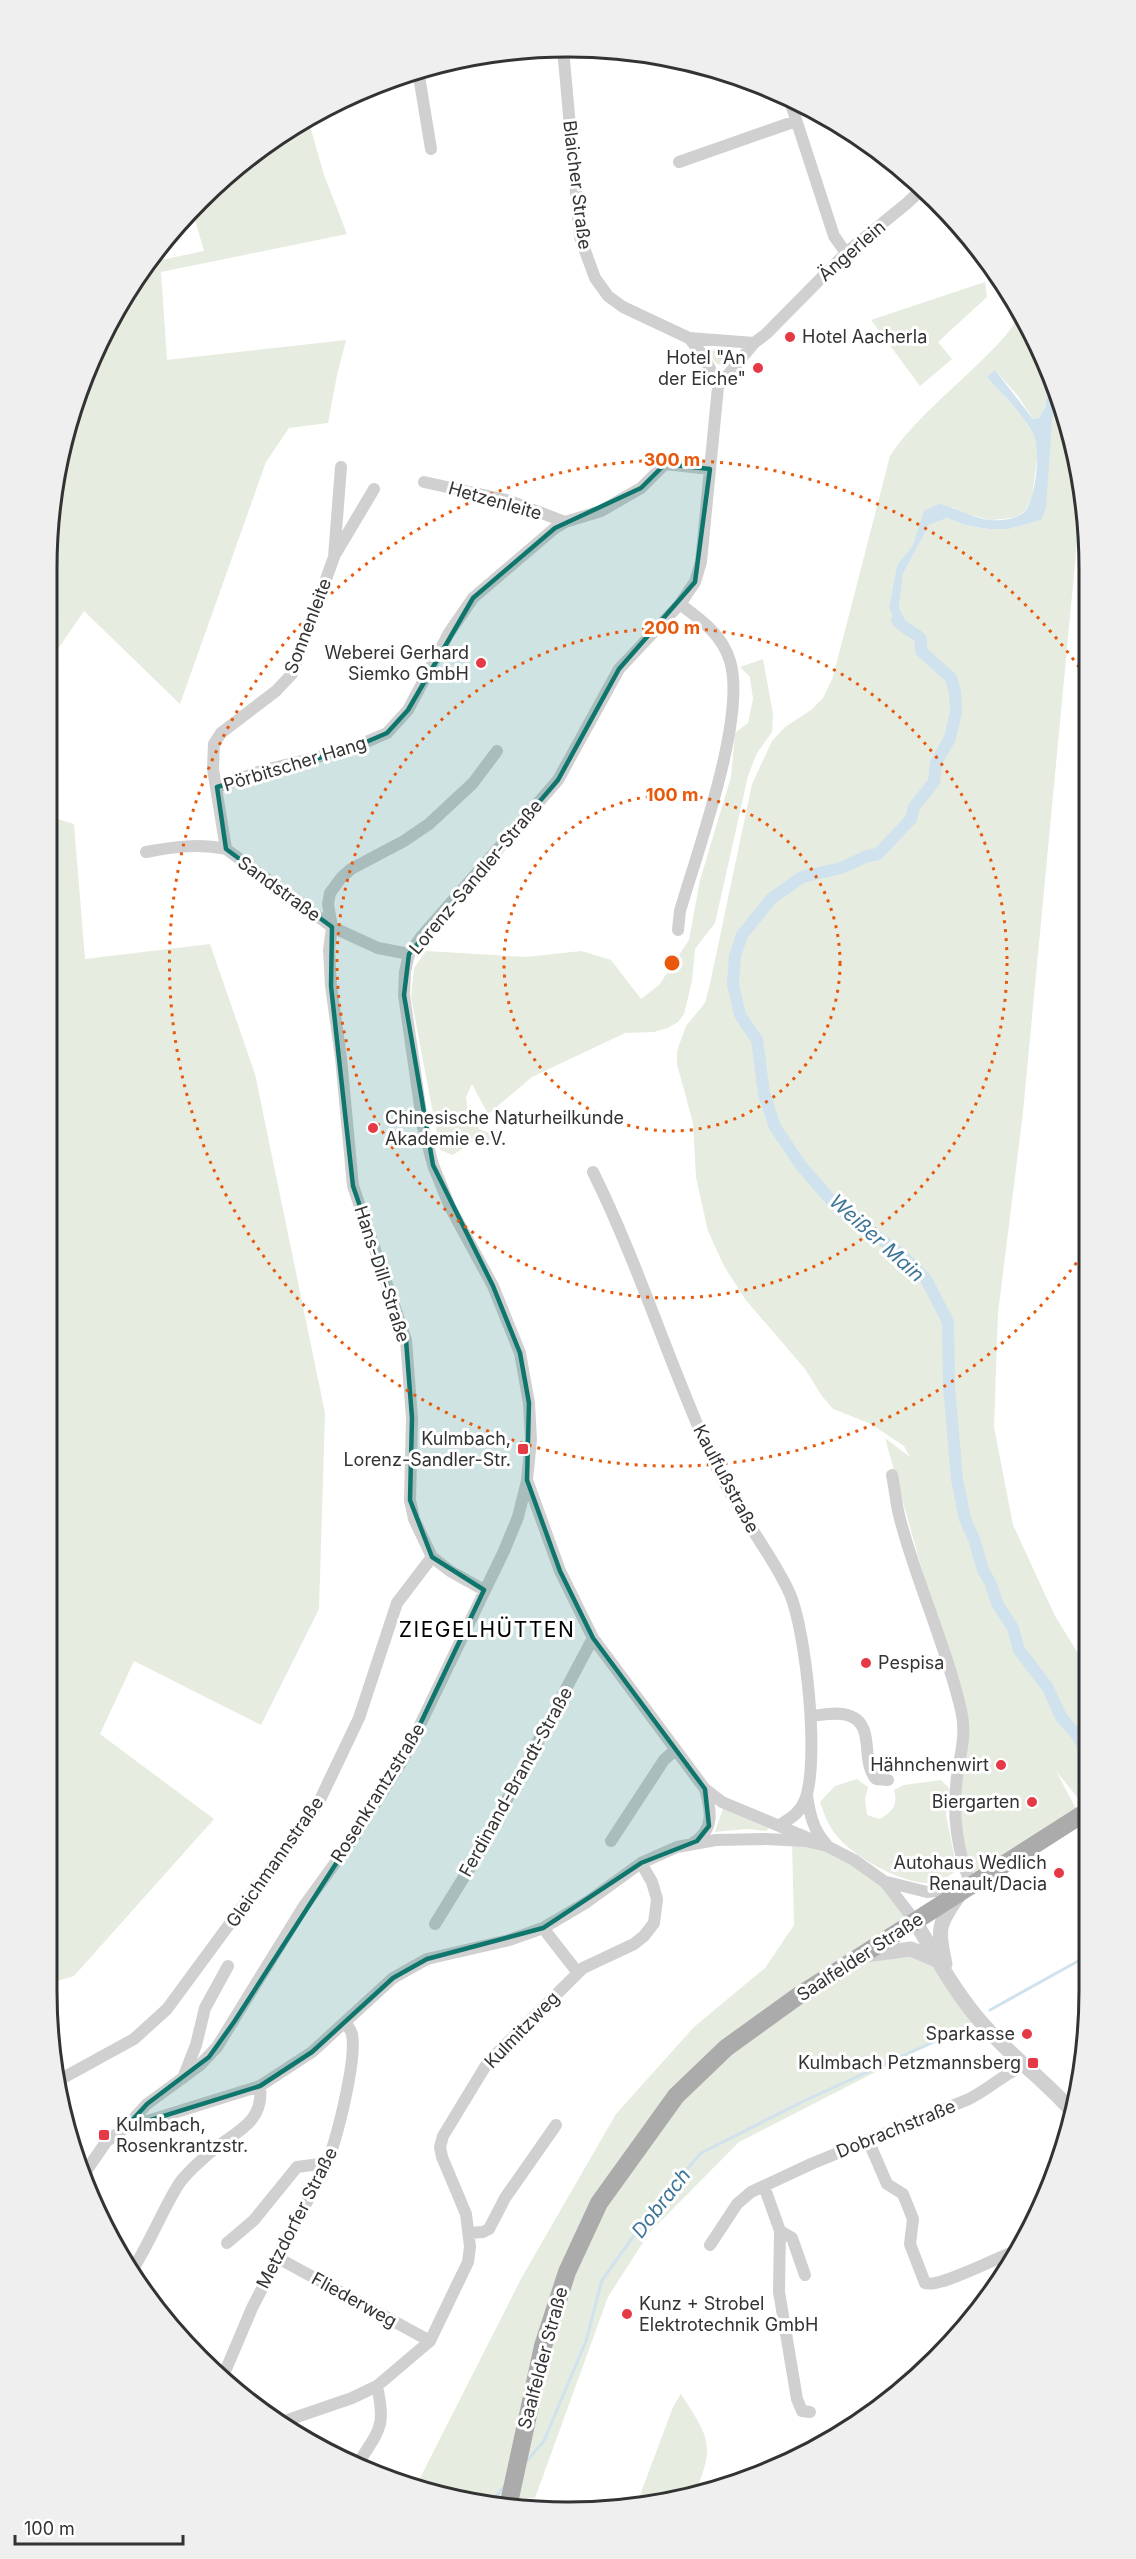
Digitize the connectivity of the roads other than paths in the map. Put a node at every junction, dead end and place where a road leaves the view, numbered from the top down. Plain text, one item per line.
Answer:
1 (563, 57) edge
2 (420, 79) edge
3 (792, 109) edge
4 (796, 121) junction
5 (431, 149) dead end
6 (679, 162) dead end
7 (916, 195) edge
8 (846, 253) junction
9 (689, 338) junction
10 (754, 343) junction
11 (718, 387) junction
12 (341, 467) dead end
13 (710, 469) junction
14 (424, 482) dead end
15 (374, 489) dead end
16 (565, 522) junction
17 (334, 557) junction
18 (680, 604) junction
19 (497, 751) dead end
20 (217, 787) junction
21 (226, 849) junction
22 (146, 852) dead end
23 (332, 927) junction
24 (678, 930) dead end
25 (409, 954) junction
26 (594, 1172) dead end
27 (892, 1474) dead end
28 (527, 1480) junction
29 (432, 1557) junction
30 (484, 1590) junction
31 (593, 1638) junction
32 (811, 1716) junction
33 (675, 1750) junction
34 (888, 1780) dead end
35 (705, 1789) junction
36 (806, 1795) junction
37 (1079, 1816) edge
38 (780, 1825) junction
39 (783, 1839) junction
40 (611, 1841) dead end
41 (690, 1844) junction
42 (827, 1846) junction
43 (641, 1863) junction
44 (885, 1882) junction
45 (967, 1887) junction
46 (915, 1921) junction
47 (435, 1924) dead end
48 (543, 1928) junction
49 (863, 1955) junction
50 (937, 1960) junction
51 (228, 1966) dead end
52 (578, 1974) junction
53 (948, 1976) junction
54 (345, 2022) junction
55 (1024, 2065) junction
56 (64, 2077) edge
57 (182, 2080) junction
58 (260, 2086) junction
59 (1066, 2105) edge
60 (556, 2125) dead end
61 (125, 2128) junction
62 (868, 2140) junction
63 (327, 2163) junction
64 (89, 2167) edge
65 (764, 2186) junction
66 (780, 2230) junction
67 (469, 2233) junction
68 (227, 2243) dead end
69 (710, 2245) dead end
70 (1005, 2256) edge
71 (278, 2258) junction
72 (136, 2264) edge
73 (805, 2275) dead end
74 (430, 2341) junction
75 (226, 2370) edge
76 (377, 2386) junction
77 (810, 2412) dead end
78 (289, 2419) edge
79 (361, 2458) edge
80 (509, 2499) edge

1 - 9 street, Blaicher Straße
2 - 5 street
3 - 4 street
4 - 6 street
4 - 8 street
7 - 8 street, Ängerlein
8 - 10 street, Ängerlein
9 - 10 street
9 - 11 street
10 - 11 street, Ängerlein
11 - 13 street, Lorenz-Sandler-Straße
12 - 17 street, Sonnenleite
13 - 16 street, Pörbitscher Hang
13 - 18 street, Lorenz-Sandler-Straße
14 - 16 street, Hetzenleite
15 - 17 street
16 - 20 street, Pörbitscher Hang
17 - 20 street, Sonnenleite
18 - 24 street
18 - 25 street, Lorenz-Sandler-Straße
19 - 23 street, Hans-Dill-Straße
20 - 21 street, Pörbitscher Hang
21 - 22 street, Sandstraße
21 - 23 street, Sandstraße
23 - 25 street, Sandstraße
23 - 29 street, Hans-Dill-Straße
25 - 28 street, Lorenz-Sandler-Straße
26 - 32 street, Kaulfußstraße
27 - 45 street
28 - 30 street, Rosenkrantzstraße
28 - 31 street, Lorenz-Sandler-Straße
29 - 30 street, Hans-Dill-Straße
29 - 56 street, Gleichmannstraße
30 - 57 street, Rosenkrantzstraße
31 - 33 street, Lorenz-Sandler-Straße
31 - 47 street, Ferdinand-Brandt-Straße
32 - 34 street
32 - 36 street, Kaulfußstraße
33 - 35 street, Lorenz-Sandler-Straße
33 - 40 street
35 - 38 street, Lorenz-Sandler-Straße
35 - 41 street, Lorenz-Sandler-Straße
36 - 38 street, Kaulfußstraße
36 - 42 street, Kaulfußstraße
37 - 45 main road, Saalfelder Straße
38 - 39 street
38 - 42 street, Lorenz-Sandler-Straße
39 - 41 street
39 - 42 street
41 - 43 street
42 - 44 street
43 - 48 street
43 - 52 street, Kulmitzweg
44 - 45 street
44 - 46 street
45 - 46 main road, Saalfelder Straße
45 - 53 street
46 - 49 main road, Saalfelder Straße
46 - 50 street
48 - 52 street
48 - 54 street
49 - 50 street
49 - 80 main road, Saalfelder Straße
50 - 53 street
51 - 57 street
52 - 67 street, Kulmitzweg
53 - 55 street
54 - 58 street
54 - 63 street, Metzdorfer Straße
55 - 59 street
55 - 62 street, Dobrachstraße
57 - 61 street, Rosenkrantzstraße
58 - 61 street
58 - 72 street
60 - 67 street
61 - 64 street, Rosenkrantzstraße
62 - 65 street, Dobrachstraße
62 - 70 street
63 - 68 street
63 - 71 street, Metzdorfer Straße
65 - 66 street
65 - 69 street, Dobrachstraße
66 - 73 street
66 - 77 street
67 - 74 street, Kulmitzweg
71 - 74 street, Fliederweg
71 - 75 street, Metzdorfer Straße
74 - 76 street, Kulmitzweg
76 - 78 street, Kulmitzweg
76 - 79 street

